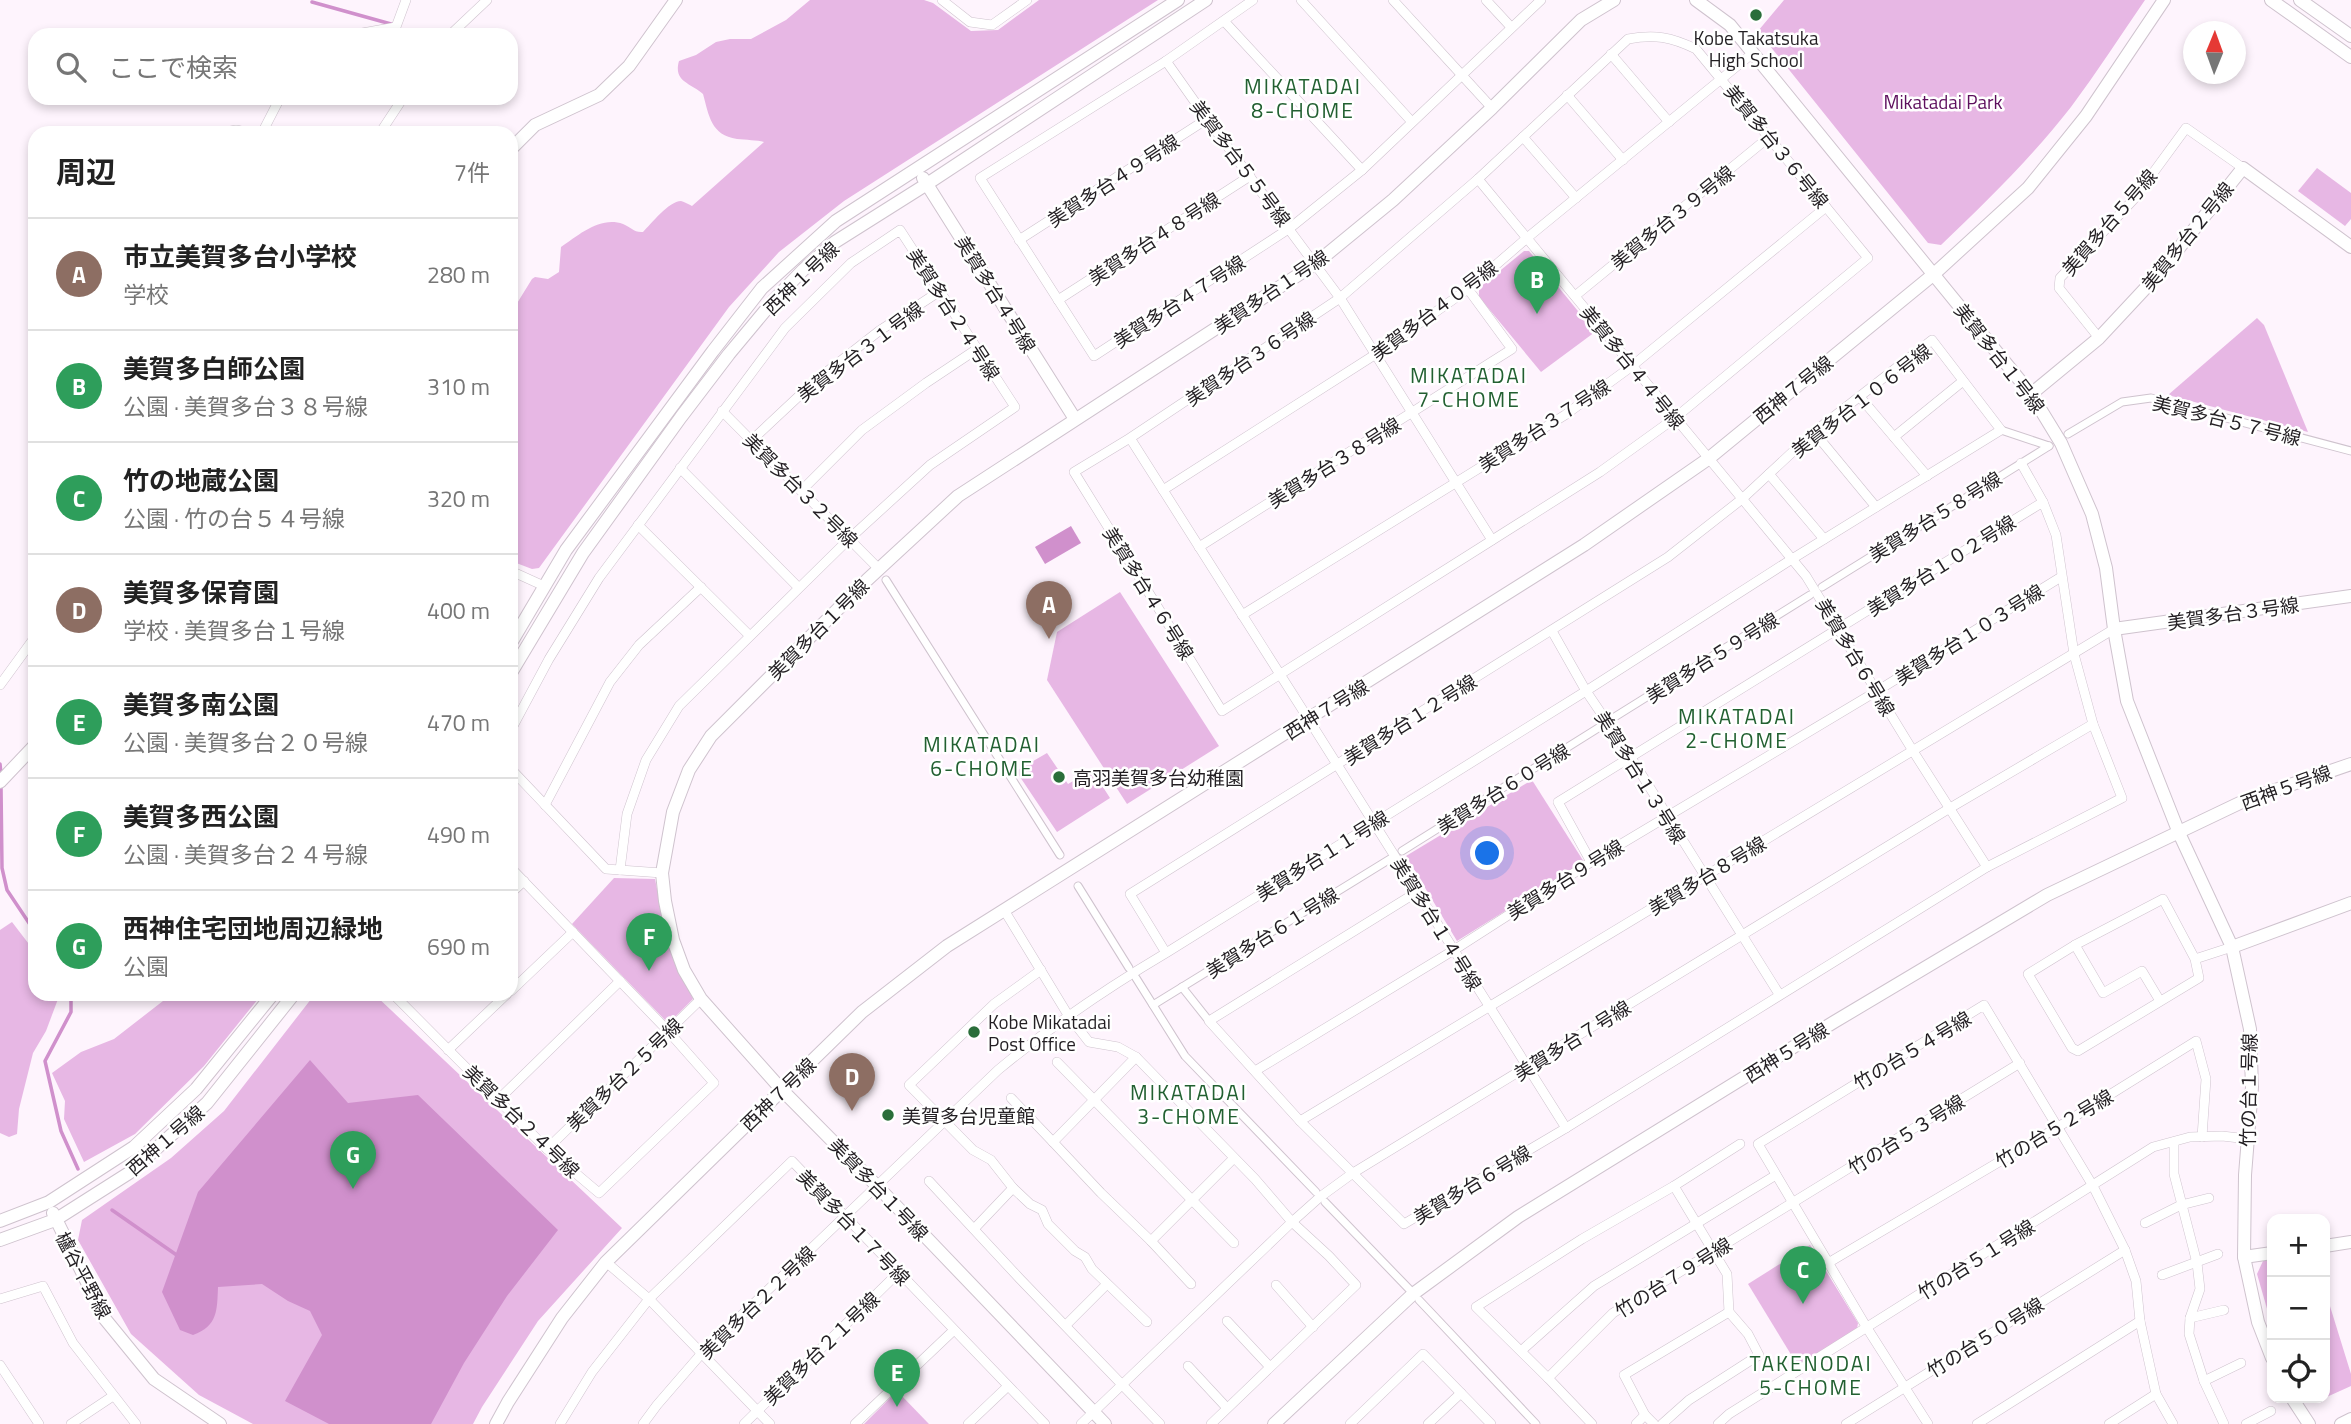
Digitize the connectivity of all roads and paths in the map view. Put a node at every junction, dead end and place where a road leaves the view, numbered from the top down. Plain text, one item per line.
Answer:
1 (406, 0) edge
2 (487, 0) edge
3 (676, 0) edge
4 (942, 0) edge
5 (1027, 0) edge
6 (1178, 0) edge
7 (1206, 0) edge
8 (1253, 0) edge
9 (1301, 0) edge
10 (1393, 0) edge
11 (1486, 0) edge
12 (1541, 0) edge
13 (1614, 0) edge
14 (1696, 0) edge
15 (2164, 0) edge
16 (2271, 0) edge
17 (2300, 0) edge
18 (1224, 21) junction
19 (1511, 27) junction
20 (390, 28) edge
21 (457, 28) edge
22 (2351, 37) edge
23 (1753, 53) junction
24 (1611, 54) junction
25 (2351, 57) edge
26 (1166, 61) junction
27 (1462, 75) junction
28 (1722, 79) junction
29 (1567, 95) junction
30 (276, 105) edge
31 (398, 105) edge
32 (1492, 108) junction
33 (1207, 119) junction
34 (1412, 122) junction
35 (1669, 122) junction
36 (266, 126) edge
37 (385, 126) edge
38 (1523, 137) junction
39 (1769, 137) junction
40 (518, 142) edge
41 (1623, 160) junction
42 (2243, 168) junction
43 (918, 169) junction
44 (1362, 170) junction
45 (1250, 176) junction
46 (1478, 178) junction
47 (927, 184) junction
48 (1576, 198) junction
49 (1826, 207) junction
50 (1290, 228) junction
51 (1527, 238) junction
52 (1019, 240) junction
53 (2351, 247) edge
54 (1315, 264) junction
55 (1934, 274) junction
56 (1468, 289) junction
57 (940, 291) junction
58 (1575, 296) junction
59 (1340, 298) junction
60 (1058, 300) junction
61 (2098, 338) junction
62 (977, 349) junction
63 (1376, 354) junction
64 (1632, 366) junction
65 (1963, 380) junction
66 (2031, 394) junction
67 (1860, 397) junction
68 (722, 411) junction
69 (1413, 413) junction
70 (1675, 418) junction
71 (1075, 419) junction
72 (2001, 430) junction
73 (1814, 432) junction
74 (2068, 434) dead end
75 (1894, 437) junction
76 (1130, 438) junction
77 (751, 441) junction
78 (2351, 451) edge
79 (1708, 459) junction
80 (2021, 463) junction
81 (680, 468) junction
82 (1769, 474) junction
83 (1927, 476) junction
84 (1456, 482) junction
85 (1163, 490) junction
86 (801, 491) junction
87 (1742, 499) junction
88 (2043, 502) junction
89 (1876, 507) junction
90 (638, 524) junction
91 (849, 539) junction
92 (1492, 540) junction
93 (1824, 540) junction
94 (1199, 547) junction
95 (1792, 559) junction
96 (518, 574) edge
97 (883, 575) junction
98 (2061, 577) junction
99 (544, 586) junction
100 (701, 586) junction
101 (799, 587) junction
102 (1822, 587) dead end
103 (1810, 595) dead end
104 (2351, 596) edge
105 (1242, 615) junction
106 (1839, 628) junction
107 (2114, 629) junction
108 (518, 631) edge
109 (1552, 631) junction
110 (749, 635) junction
111 (28, 647) edge
112 (2074, 653) junction
113 (518, 661) edge
114 (1280, 675) junction
115 (0, 685) edge
116 (1586, 691) junction
117 (1877, 691) junction
118 (518, 717) edge
119 (1613, 718) dead end
120 (1309, 720) junction
121 (2093, 724) junction
122 (1603, 725) dead end
123 (1913, 751) junction
124 (28, 753) edge
125 (1630, 756) junction
126 (2351, 764) edge
127 (1337, 765) junction
128 (518, 776) edge
129 (3, 779) edge
130 (545, 805) junction
131 (1950, 808) junction
132 (1667, 816) junction
133 (1373, 823) junction
134 (2179, 833) junction
135 (1402, 851) dead end
136 (1059, 855) dead end
137 (1390, 859) dead end
138 (1591, 862) junction
139 (1987, 867) junction
140 (621, 870) junction
141 (663, 873) junction
142 (518, 875) edge
143 (1704, 876) junction
144 (524, 881) junction
145 (1078, 886) dead end
146 (518, 887) edge
147 (1417, 892) junction
148 (2351, 903) edge
149 (1004, 910) junction
150 (573, 932) junction
151 (1742, 936) junction
152 (2075, 945) junction
153 (2232, 947) junction
154 (1454, 950) junction
155 (1166, 953) junction
156 (2195, 959) junction
157 (1129, 968) dead end
158 (1041, 970) junction
159 (1136, 978) dead end
160 (620, 981) junction
161 (518, 984) edge
162 (1182, 987) junction
163 (1779, 993) junction
164 (701, 999) junction
165 (267, 1001) edge
166 (288, 1001) edge
167 (404, 1001) edge
168 (500, 1001) edge
169 (2160, 1001) junction
170 (1153, 1005) junction
171 (1490, 1008) junction
172 (1068, 1015) junction
173 (1209, 1021) junction
174 (668, 1031) junction
175 (448, 1050) junction
176 (1136, 1057) junction
177 (1058, 1062) dead end
178 (2020, 1063) junction
179 (1527, 1068) junction
180 (1255, 1071) junction
181 (782, 1090) junction
182 (1011, 1098) dead end
183 (498, 1100) junction
184 (1094, 1100) junction
185 (1300, 1121) junction
186 (943, 1122) junction
187 (2058, 1127) junction
188 (1566, 1128) junction
189 (2202, 1137) junction
190 (2248, 1139) junction
191 (1053, 1142) junction
192 (2174, 1142) junction
193 (1740, 1144) dead end
194 (547, 1150) junction
195 (1234, 1158) junction
196 (1353, 1173) junction
197 (1776, 1175) junction
198 (929, 1181) dead end
199 (877, 1185) junction
200 (1674, 1186) junction
201 (2093, 1186) junction
202 (1013, 1188) junction
203 (1316, 1192) dead end
204 (2209, 1198) dead end
205 (1192, 1200) junction
206 (49, 1202) junction
207 (1325, 1202) dead end
208 (1793, 1204) junction
209 (2181, 1205) junction
210 (844, 1217) junction
211 (55, 1220) junction
212 (0, 1221) edge
213 (1292, 1222) junction
214 (2145, 1223) dead end
215 (1698, 1224) junction
216 (974, 1229) junction
217 (0, 1240) edge
218 (1152, 1241) junction
219 (2351, 1242) edge
220 (1234, 1243) dead end
221 (2330, 1245) edge
222 (2125, 1250) junction
223 (1714, 1251) junction
224 (2218, 1254) dead end
225 (2267, 1254) edge
226 (2244, 1257) junction
227 (606, 1262) junction
228 (1828, 1263) junction
229 (2197, 1263) junction
230 (898, 1273) junction
231 (2162, 1275) dead end
232 (1107, 1284) junction
233 (1191, 1284) dead end
234 (1276, 1284) dead end
235 (1409, 1289) dead end
236 (0, 1299) edge
237 (649, 1299) junction
238 (1419, 1300) dead end
239 (2224, 1310) dead end
240 (1728, 1312) junction
241 (2190, 1318) junction
242 (1227, 1321) dead end
243 (2140, 1321) junction
244 (1147, 1322) dead end
245 (1066, 1325) junction
246 (1313, 1326) junction
247 (1867, 1328) junction
248 (954, 1330) junction
249 (2267, 1345) edge
250 (1521, 1351) junction
251 (702, 1353) junction
252 (2241, 1363) dead end
253 (0, 1365) edge
254 (1188, 1366) dead end
255 (1270, 1367) junction
256 (1548, 1378) junction
257 (2204, 1381) junction
258 (1122, 1384) junction
259 (1008, 1386) junction
260 (1905, 1387) junction
261 (1461, 1393) junction
262 (2156, 1394) junction
263 (113, 1396) junction
264 (2295, 1403) edge
265 (1227, 1408) junction
266 (757, 1410) junction
267 (2271, 1411) dead end
268 (1094, 1412) junction
269 (1645, 1415) junction
270 (2351, 1419) edge
271 (39, 1424) edge
272 (71, 1424) edge
273 (136, 1424) edge
274 (220, 1424) edge
275 (496, 1424) edge
276 (560, 1424) edge
277 (643, 1424) edge
278 (744, 1424) edge
279 (770, 1424) edge
280 (855, 1424) edge
281 (968, 1424) edge
282 (1045, 1424) edge
283 (1082, 1424) edge
284 (1105, 1424) edge
285 (1160, 1424) edge
286 (1211, 1424) edge
287 (1274, 1424) edge
288 (1350, 1424) edge
289 (1428, 1424) edge
290 (1491, 1424) edge
291 (1536, 1424) edge
292 (1591, 1424) edge
293 (1636, 1424) edge
294 (1654, 1424) edge
295 (1661, 1424) edge
296 (1718, 1424) edge
297 (1846, 1424) edge
298 (1928, 1424) edge
299 (1977, 1424) edge
300 (2109, 1424) edge
301 (2173, 1424) edge
302 (2224, 1424) edge
303 (2246, 1424) edge
304 (2309, 1424) edge
305 (2341, 1424) edge

1 - 20 street
2 - 21 street
3 - 40 street
4 - 5 street
6 - 43 street, 西神１号線
7 - 47 street, 西神１号線
8 - 18 street, 美賀多台４７号線
9 - 34 street
10 - 27 street
11 - 19 street
12 - 19 street, 美賀多台４７号線
13 - 32 street, 美賀多台１号線
14 - 23 street, 美賀多台１号線
15 - 55 street, 西神７号線
16 - 25 street
17 - 22 street
18 - 26 street, 美賀多台４７号線
18 - 44 street
19 - 27 street, 美賀多台４７号線
23 - 28 street, 美賀多台４０号線
23 - 55 street, 美賀多台１号線
24 - 28 street, 美賀多台３６号線
24 - 29 street, 美賀多台３６号線
24 - 35 street
26 - 33 street, 美賀多台５５号線
26 - 52 street, 美賀多台４７号線
27 - 32 street
27 - 34 street, 美賀多台４７号線
28 - 35 street, 美賀多台４０号線
28 - 39 street, 美賀多台３６号線
29 - 38 street, 美賀多台３６号線
29 - 41 street
30 - 36 street
31 - 37 street
32 - 54 street, 美賀多台１号線
33 - 45 street, 美賀多台５５号線
33 - 52 street, 美賀多台４９号線
34 - 44 street, 美賀多台４７号線
35 - 41 street, 美賀多台４０号線
38 - 46 street, 美賀多台３６号線
38 - 48 street
39 - 49 street, 美賀多台３６号線
39 - 58 street, 美賀多台３９号線
41 - 48 street, 美賀多台４０号線
42 - 53 street, 美賀多台２号線
42 - 61 street, 美賀多台２号線
42 - 61 street, 美賀多台５号線
43 - 47 street, 美賀多台４号線
43 - 99 street, 西神１号線
44 - 50 street, 美賀多台４７号線
45 - 50 street, 美賀多台５５号線
45 - 60 street, 美賀多台４８号線
46 - 51 street, 美賀多台４４号線
46 - 59 street, 美賀多台３６号線
47 - 71 street, 美賀多台４号線
47 - 113 street, 西神１号線
48 - 51 street, 美賀多台４０号線
49 - 64 street, 美賀多台３７号線
49 - 70 street, 美賀多台３６号線
50 - 54 street, 美賀多台５５号線
50 - 60 street, 美賀多台４７号線
51 - 56 street, 美賀多台４０号線
51 - 58 street, 美賀多台４４号線
52 - 60 street, 美賀多台４７号線
54 - 59 street, 美賀多台５５号線
54 - 71 street, 美賀多台１号線
55 - 66 street, 美賀多台１号線
55 - 79 street, 西神７号線
56 - 63 street, 美賀多台４０号線
56 - 69 street, 美賀多台３８号線
57 - 62 street, 美賀多台２４号線
57 - 68 street, 美賀多台２４号線
57 - 77 street, 美賀多台３１号線
58 - 64 street, 美賀多台４４号線
59 - 63 street, 美賀多台５５号線
59 - 76 street, 美賀多台３６号線
61 - 66 street, 美賀多台２号線
62 - 86 street
62 - 91 street, 美賀多台２４号線
63 - 69 street, 美賀多台５５号線
63 - 85 street, 美賀多台４０号線
64 - 70 street, 美賀多台４４号線
64 - 84 street, 美賀多台３７号線
65 - 67 street, 美賀多台１０６号線
65 - 72 street, 美賀多台１０６号線
65 - 75 street
66 - 107 street, 美賀多台１号線
67 - 73 street, 美賀多台１０６号線
67 - 75 street
68 - 77 street, 美賀多台３２号線
68 - 81 street, 美賀多台２４号線
69 - 84 street, 美賀多台５５号線
69 - 94 street, 美賀多台３８号線
70 - 79 street, 美賀多台４４号線
70 - 92 street, 美賀多台３６号線
71 - 97 street, 美賀多台１号線
72 - 80 street, 美賀多台５８号線
72 - 83 street
73 - 82 street, 美賀多台１０６号線
73 - 89 street
74 - 78 street, 美賀多台５７号線
75 - 83 street
76 - 85 street
76 - 114 street, 美賀多台４６号線
77 - 86 street, 美賀多台３２号線
79 - 87 street, 美賀多台６号線
79 - 120 street, 西神７号線
80 - 88 street
80 - 102 street, 美賀多台５８号線
81 - 90 street, 美賀多台２４号線
81 - 101 street
82 - 87 street, 美賀多台１０６号線
82 - 93 street
83 - 89 street
84 - 92 street, 美賀多台５５号線
84 - 105 street, 美賀多台３７号線
85 - 94 street
86 - 91 street, 美賀多台３２号線
87 - 95 street, 美賀多台６号線
87 - 109 street, 美賀多台１２号線
88 - 98 street
88 - 106 street, 美賀多台１０２号線
89 - 93 street
90 - 100 street
90 - 118 street, 美賀多台２４号線
91 - 97 street, 美賀多台３２号線
91 - 101 street, 美賀多台２４号線
92 - 114 street, 美賀多台３６号線
93 - 95 street
94 - 105 street
95 - 106 street, 美賀多台６号線
95 - 116 street, 美賀多台１１号線
96 - 99 street
97 - 136 street
97 - 141 street, 美賀多台１号線
98 - 112 street
98 - 117 street, 美賀多台１０３号線
99 - 108 street, 西神１号線
100 - 110 street
100 - 130 street
101 - 110 street, 美賀多台２４号線
103 - 119 street, 美賀多台５９号線
104 - 107 street, 美賀多台３号線
105 - 114 street
106 - 117 street, 美賀多台６号線
106 - 125 street, 美賀多台１０２号線
107 - 112 street, 美賀多台８号線
107 - 134 street, 美賀多台１号線
109 - 116 street, 美賀多台１３号線
109 - 127 street, 美賀多台１２号線
110 - 140 street, 美賀多台２４号線
111 - 115 street
112 - 121 street, 美賀多台６号線
112 - 123 street, 美賀多台８号線
114 - 120 street
116 - 125 street, 美賀多台１３号線
116 - 133 street, 美賀多台１１号線
117 - 123 street, 美賀多台６号線
117 - 132 street, 美賀多台９号線
120 - 127 street, 美賀多台１４号線
120 - 149 street, 西神７号線
121 - 131 street, 美賀多台７号線
121 - 139 street, 美賀多台６号線
122 - 135 street, 美賀多台６０号線
123 - 131 street, 美賀多台６号線
123 - 143 street, 美賀多台８号線
124 - 129 street
125 - 132 street, 美賀多台１３号線
125 - 138 street, 美賀多台１０２号線
126 - 134 street, 西神５号線
127 - 133 street, 美賀多台１４号線
127 - 155 street, 美賀多台１２号線
128 - 130 street
130 - 140 street
131 - 139 street, 美賀多台６号線
131 - 151 street, 美賀多台７号線
132 - 138 street, 美賀多台９号線
132 - 143 street, 美賀多台１３号線
133 - 147 street, 美賀多台１４号線
133 - 155 street, 美賀多台１１号線
134 - 153 street, 竹の台１号線
134 - 287 street, 西神５号線
137 - 162 street, 美賀多台６１号線
138 - 154 street, 美賀多台９号線
139 - 163 street, 美賀多台６号線
140 - 141 street
141 - 164 street, 美賀多台１号線
142 - 144 street, 美賀多台２４号線
143 - 151 street, 美賀多台１３号線
143 - 171 street, 美賀多台８号線
144 - 146 street
144 - 150 street, 美賀多台２４号線
145 - 157 street
147 - 154 street, 美賀多台１４号線
147 - 173 street
148 - 153 street
149 - 158 street
149 - 181 street, 西神７号線
150 - 160 street, 美賀多台２４号線
150 - 161 street
151 - 163 street, 美賀多台１３号線
151 - 179 street, 美賀多台７号線
152 - 156 street
152 - 169 street
152 - 169 street
153 - 156 street
153 - 190 street, 竹の台１号線
154 - 171 street, 美賀多台１４号線
154 - 180 street, 美賀多台９号線
155 - 172 street, 美賀多台１１号線
156 - 169 street
158 - 172 street
158 - 186 street
159 - 170 street
160 - 174 street, 美賀多台２４号線
160 - 183 street
162 - 170 street, 美賀多台６１号線
162 - 173 street
163 - 188 street, 美賀多台６号線
164 - 174 street, 美賀多台２５号線
164 - 181 street, 美賀多台１号線
165 - 206 street, 西神１号線
166 - 211 street, 西神１号線
167 - 175 street, 美賀多台２４号線
168 - 175 street
170 - 203 street
171 - 179 street, 美賀多台１４号線
171 - 185 street, 美賀多台８号線
172 - 176 street
172 - 186 street, 美賀多台１１号線
173 - 180 street, 美賀多台６号線
174 - 194 street, 美賀多台２５号線
174 - 194 street, 美賀多台２４号線
175 - 183 street, 美賀多台２４号線
176 - 184 street
176 - 195 street
177 - 184 street
178 - 187 street, 竹の台５４号線
178 - 197 street, 竹の台５４号線
178 - 208 street, 竹の台５３号線
179 - 188 street, 美賀多台１４号線
179 - 196 street, 美賀多台７号線
180 - 185 street, 美賀多台６号線
181 - 199 street, 美賀多台１号線
181 - 227 street, 西神７号線
182 - 191 street
183 - 194 street, 美賀多台２４号線
184 - 191 street
184 - 205 street
185 - 196 street, 美賀多台６号線
186 - 199 street, 美賀多台１１号線
186 - 202 street
187 - 189 street, 竹の台５２号線
187 - 201 street, 竹の台５４号線
187 - 228 street, 竹の台５２号線
188 - 196 street, 美賀多台６号線
189 - 190 street, 竹の台５１号線
189 - 192 street, 竹の台５１号線
190 - 226 street, 竹の台１号線
191 - 218 street
192 - 201 street, 竹の台５１号線
192 - 209 street
193 - 200 street
195 - 205 street
195 - 213 street
196 - 213 street, 美賀多台７号線
197 - 208 street, 竹の台５４号線
197 - 215 street
198 - 216 street
199 - 210 street, 美賀多台２２号線
199 - 268 street, 美賀多台１号線
200 - 215 street
200 - 250 street
201 - 222 street, 竹の台５４号線
201 - 247 street, 竹の台５１号線
202 - 216 street
202 - 232 street
204 - 209 street
205 - 218 street
205 - 220 street
206 - 211 street, 櫨谷平野線
206 - 212 street, 西神１号線
207 - 235 street
208 - 223 street, 竹の台７９号線
208 - 228 street, 竹の台５４号線
209 - 214 street
209 - 229 street
210 - 230 street, 美賀多台１７号線
210 - 237 street, 美賀多台１７号線
210 - 251 street, 美賀多台２２号線
211 - 217 street, 西神１号線
211 - 274 street, 櫨谷平野線
213 - 246 street
213 - 258 street, 美賀多台７号線
215 - 223 street
215 - 250 street
216 - 245 street
218 - 233 street
219 - 221 street
222 - 243 street, 竹の台５４号線
222 - 260 street, 竹の台５０号線
223 - 240 street
223 - 256 street, 竹の台７９号線
224 - 229 street
225 - 226 street
226 - 249 street, 竹の台１号線
227 - 237 street
227 - 275 street, 西神７号線
228 - 247 street, 竹の台５４号線
229 - 231 street
229 - 241 street
230 - 248 street, 美賀多台１７号線
230 - 266 street, 美賀多台２１号線
232 - 244 street
232 - 245 street
234 - 246 street
236 - 263 street
237 - 251 street
237 - 276 street, 美賀多台１７号線
238 - 291 street
239 - 241 street
240 - 269 street
240 - 295 street
241 - 257 street
242 - 255 street
243 - 262 street, 竹の台５４号線
243 - 299 street
245 - 258 street
246 - 255 street
247 - 260 street, 竹の台５４号線
247 - 296 street, 竹の台５１号線
248 - 259 street, 美賀多台１７号線
248 - 280 street
250 - 256 street
251 - 266 street
251 - 277 street, 美賀多台２２号線
252 - 257 street
253 - 271 street
254 - 265 street
255 - 265 street
256 - 292 street
257 - 302 street
258 - 268 street, 美賀多台７号線
258 - 285 street
259 - 281 street
259 - 282 street, 美賀多台１７号線
260 - 297 street, 竹の台５０号線
260 - 298 street, 竹の台５４号線
261 - 288 street
261 - 289 street
261 - 290 street
262 - 300 street
262 - 301 street, 竹の台５４号線
263 - 272 street
263 - 273 street
264 - 304 street
265 - 286 street
266 - 278 street, 美賀多台２１号線
266 - 279 street
267 - 303 street
268 - 283 street, 美賀多台７号線
268 - 284 street, 美賀多台１号線
269 - 293 street
269 - 294 street
270 - 305 street

